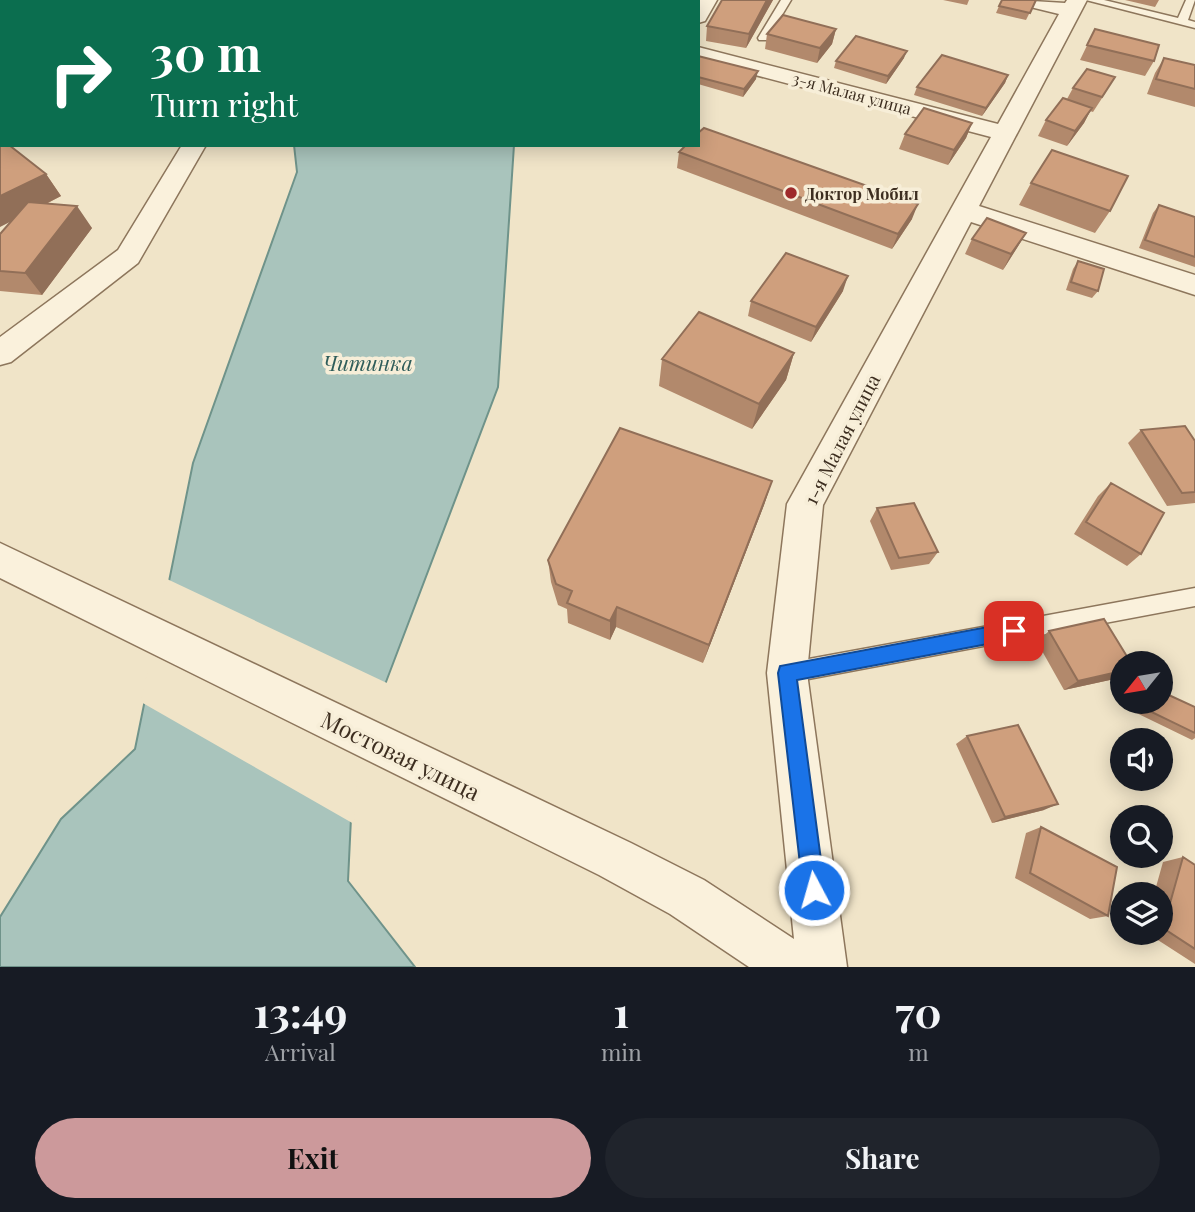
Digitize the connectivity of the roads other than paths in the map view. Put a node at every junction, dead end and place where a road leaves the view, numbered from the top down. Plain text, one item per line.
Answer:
1 (786, 0) edge
2 (1025, 0) edge
3 (1191, 0) edge
4 (1080, 3) edge
5 (1182, 22) junction
6 (1195, 25) edge
7 (763, 38) dead end
8 (700, 54) edge
9 (1005, 133) junction
10 (193, 147) edge
11 (963, 211) junction
12 (1195, 285) edge
13 (0, 354) edge
14 (0, 560) edge
15 (1195, 597) edge
16 (787, 673) junction
17 (793, 967) edge
18 (822, 967) edge

1 - 7 lane
2 - 4 street
3 - 5 lane
4 - 5 lane
4 - 9 street, 1-я Малая улица
5 - 6 lane
8 - 9 street, 3-я Малая улица
9 - 11 street, 1-я Малая улица
10 - 13 street
11 - 12 street
11 - 16 street, 1-я Малая улица
14 - 17 street, Мостовая улица
15 - 16 lane
16 - 18 street, 1-я Малая улица

